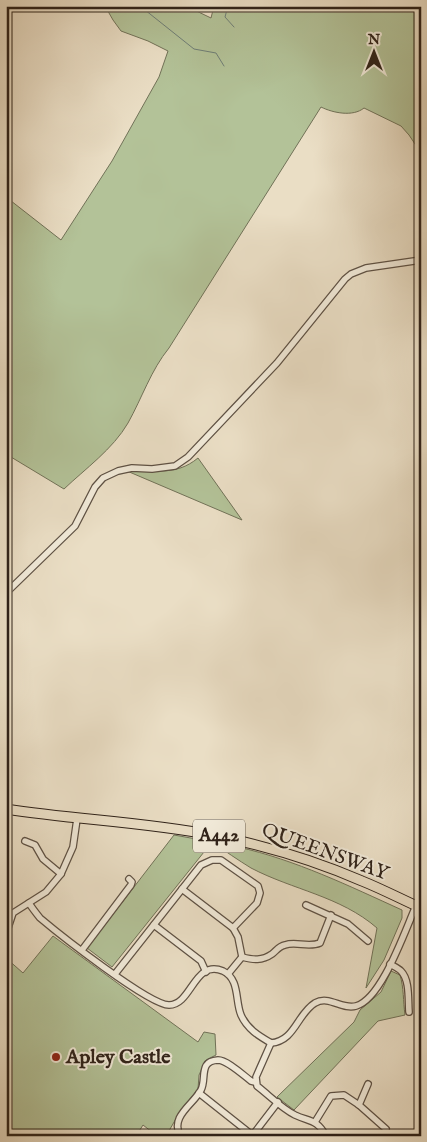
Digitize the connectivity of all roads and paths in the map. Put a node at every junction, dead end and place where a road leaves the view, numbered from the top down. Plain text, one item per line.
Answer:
1 (421, 260) edge
2 (6, 594) edge
3 (6, 809) edge
4 (77, 819) junction
5 (25, 841) dead end
6 (61, 874) junction
7 (129, 879) dead end
8 (182, 889) junction
9 (29, 903) junction
10 (306, 904) dead end
11 (418, 907) edge
12 (331, 915) junction
13 (154, 925) junction
14 (233, 928) junction
15 (6, 934) edge
16 (368, 941) dead end
17 (82, 950) junction
18 (242, 957) junction
19 (390, 964) junction
20 (206, 972) junction
21 (115, 974) junction
22 (228, 974) junction
23 (409, 1012) dead end
24 (272, 1043) junction
25 (255, 1082) junction
26 (368, 1084) dead end
27 (199, 1093) junction
28 (278, 1102) junction
29 (359, 1105) junction
30 (315, 1122) junction
31 (386, 1129) dead end
32 (180, 1136) edge
33 (252, 1136) edge
34 (326, 1136) edge

1 - 2 street
3 - 4 main road, QUEENSWAY / A442
4 - 6 street
4 - 11 main road, QUEENSWAY / A442
5 - 6 street
6 - 9 street
7 - 17 street
8 - 13 street
8 - 14 street
8 - 14 street
9 - 15 street
9 - 17 street
10 - 12 street
11 - 19 street
12 - 16 street
12 - 18 street
13 - 20 street
13 - 21 street
14 - 18 street
17 - 21 street
18 - 22 street
19 - 23 street
19 - 24 street
20 - 21 street
20 - 22 street
22 - 24 street
24 - 25 street
25 - 27 street
25 - 28 street
26 - 29 street
27 - 32 street
27 - 33 street
28 - 30 street
28 - 33 street
29 - 30 street
29 - 31 street
30 - 34 street

